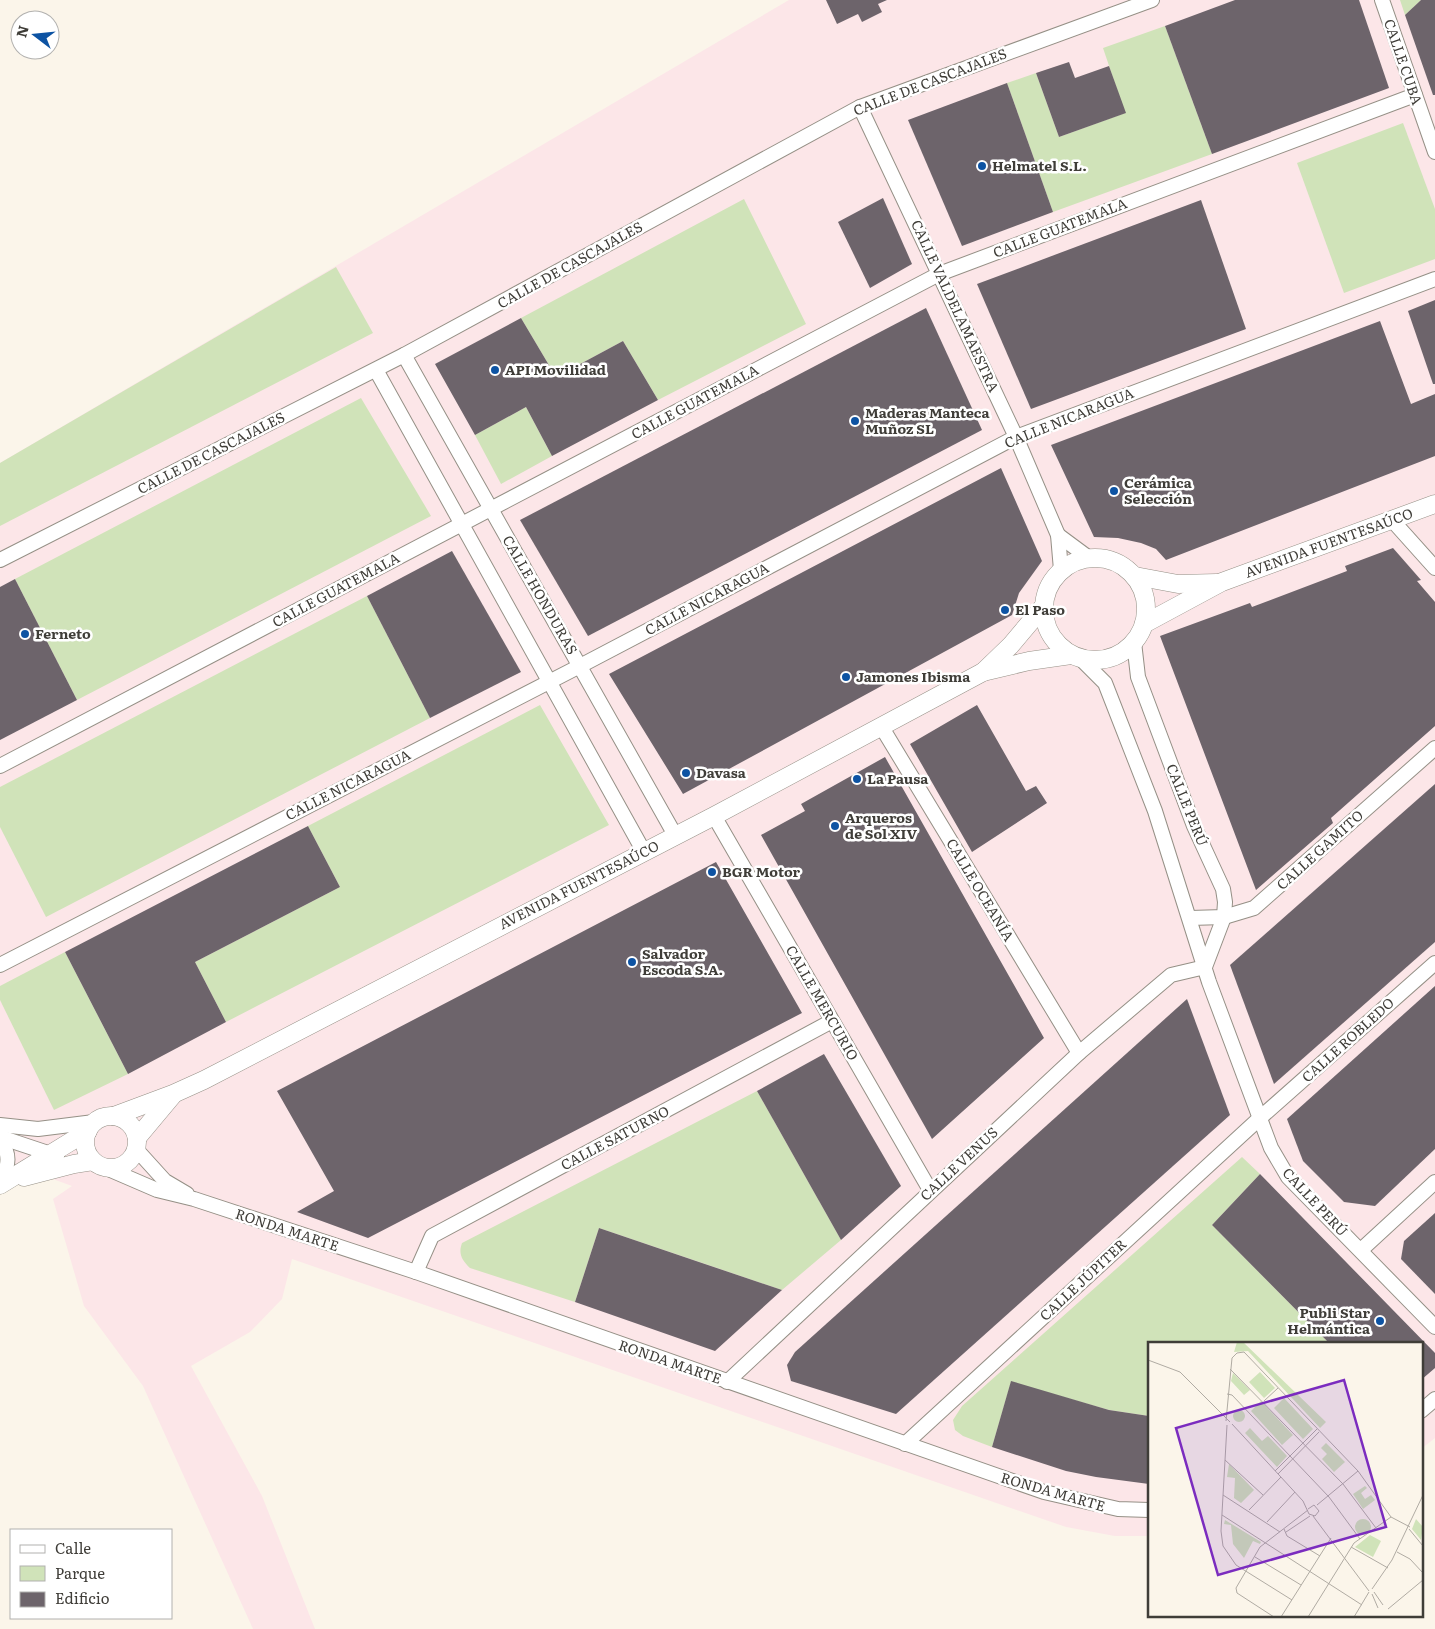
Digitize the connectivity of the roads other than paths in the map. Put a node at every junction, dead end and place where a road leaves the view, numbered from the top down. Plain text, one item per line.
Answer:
1 (1152, 0) edge
2 (1382, 0) edge
3 (1415, 95) junction
4 (860, 107) junction
5 (1435, 152) edge
6 (940, 274) junction
7 (1435, 278) edge
8 (404, 355) junction
9 (376, 370) junction
10 (1016, 437) junction
11 (1435, 504) edge
12 (491, 509) junction
13 (1392, 520) junction
14 (462, 524) junction
15 (1058, 535) junction
16 (1089, 558) junction
17 (0, 560) edge
18 (1435, 568) edge
19 (1061, 570) junction
20 (1135, 576) junction
21 (1222, 582) junction
22 (1043, 607) junction
23 (1144, 624) junction
24 (1134, 642) junction
25 (1076, 657) junction
26 (580, 666) junction
27 (983, 672) junction
28 (549, 681) junction
29 (880, 726) junction
30 (1435, 748) edge
31 (0, 766) edge
32 (714, 816) junction
33 (675, 835) junction
34 (644, 852) junction
35 (1224, 917) junction
36 (1190, 918) junction
37 (1435, 963) edge
38 (0, 965) edge
39 (1205, 967) junction
40 (832, 1021) junction
41 (1079, 1053) junction
42 (173, 1094) junction
43 (114, 1116) junction
44 (1261, 1117) junction
45 (0, 1125) edge
46 (91, 1127) junction
47 (0, 1138) edge
48 (136, 1144) junction
49 (50, 1154) junction
50 (74, 1164) junction
51 (100, 1164) junction
52 (1435, 1182) edge
53 (0, 1184) edge
54 (930, 1190) junction
55 (194, 1199) junction
56 (1361, 1250) junction
57 (416, 1272) junction
58 (1435, 1327) edge
59 (727, 1382) junction
60 (1435, 1399) edge
61 (1422, 1410) edge
62 (905, 1444) junction
63 (1148, 1510) edge

1 - 4 street, CALLE DE CASCAJALES
2 - 3 street, CALLE CUBA
3 - 5 street, CALLE CUBA
3 - 6 street, CALLE GUATEMALA
4 - 6 street, CALLE VALDELAMAESTRA
4 - 8 street, CALLE DE CASCAJALES
6 - 10 street, CALLE VALDELAMAESTRA
6 - 12 street, CALLE GUATEMALA
7 - 10 street, CALLE NICARAGUA
8 - 9 street, CALLE DE CASCAJALES
8 - 12 street, CALLE HONDURAS
9 - 14 street
9 - 17 street, CALLE DE CASCAJALES
10 - 15 street, CALLE VALDELAMAESTRA
10 - 26 street, CALLE NICARAGUA
11 - 13 street, AVENIDA FUENTESAÚCO
12 - 14 street, CALLE GUATEMALA
12 - 26 street, CALLE HONDURAS
13 - 18 street
13 - 21 street, AVENIDA FUENTESAÚCO
14 - 28 street
14 - 31 street, CALLE GUATEMALA
15 - 16 street
15 - 19 street, CALLE VALDELAMAESTRA
16 - 19 street
16 - 20 street
19 - 22 street
20 - 21 street, AVENIDA FUENTESAÚCO
20 - 23 street
21 - 23 street, AVENIDA FUENTESAÚCO
22 - 25 street
22 - 27 street, AVENIDA FUENTESAÚCO
23 - 24 street
24 - 25 street
24 - 35 street, CALLE PERÚ
25 - 27 street, AVENIDA FUENTESAÚCO
25 - 36 street, CALLE PERÚ
26 - 28 street, CALLE NICARAGUA
26 - 33 street, CALLE HONDURAS
27 - 29 street, AVENIDA FUENTESAÚCO
28 - 34 street
28 - 38 street, CALLE NICARAGUA
29 - 32 street, AVENIDA FUENTESAÚCO
29 - 41 street, CALLE OCEANÍA
30 - 35 street, CALLE GAMITO
32 - 33 street, AVENIDA FUENTESAÚCO
32 - 40 street, CALLE MERCURIO
33 - 34 street, AVENIDA FUENTESAÚCO
34 - 42 street, AVENIDA FUENTESAÚCO
35 - 36 street, CALLE GAMITO
35 - 39 street, CALLE PERÚ
36 - 39 street, CALLE PERÚ
37 - 44 street, CALLE ROBLEDO
39 - 41 street, CALLE VENUS
39 - 44 street, CALLE PERÚ
40 - 54 street, CALLE MERCURIO
40 - 57 street, CALLE SATURNO
41 - 54 street, CALLE VENUS
42 - 43 street, AVENIDA FUENTESAÚCO
42 - 48 street, AVENIDA FUENTESAÚCO
43 - 46 street
43 - 48 street
44 - 56 street, CALLE PERÚ
44 - 62 street, CALLE JÚPITER
45 - 46 street
46 - 49 street
46 - 51 street
47 - 49 street
47 - 53 street
48 - 51 street
48 - 55 street, RONDA MARTE
49 - 50 street
49 - 53 street
50 - 51 street
50 - 53 street
51 - 55 street, RONDA MARTE
52 - 56 street
54 - 59 street, CALLE VENUS
55 - 57 street, RONDA MARTE
56 - 58 street, CALLE PERÚ
57 - 59 street, RONDA MARTE
59 - 62 street, RONDA MARTE
60 - 61 street
62 - 63 street, RONDA MARTE

